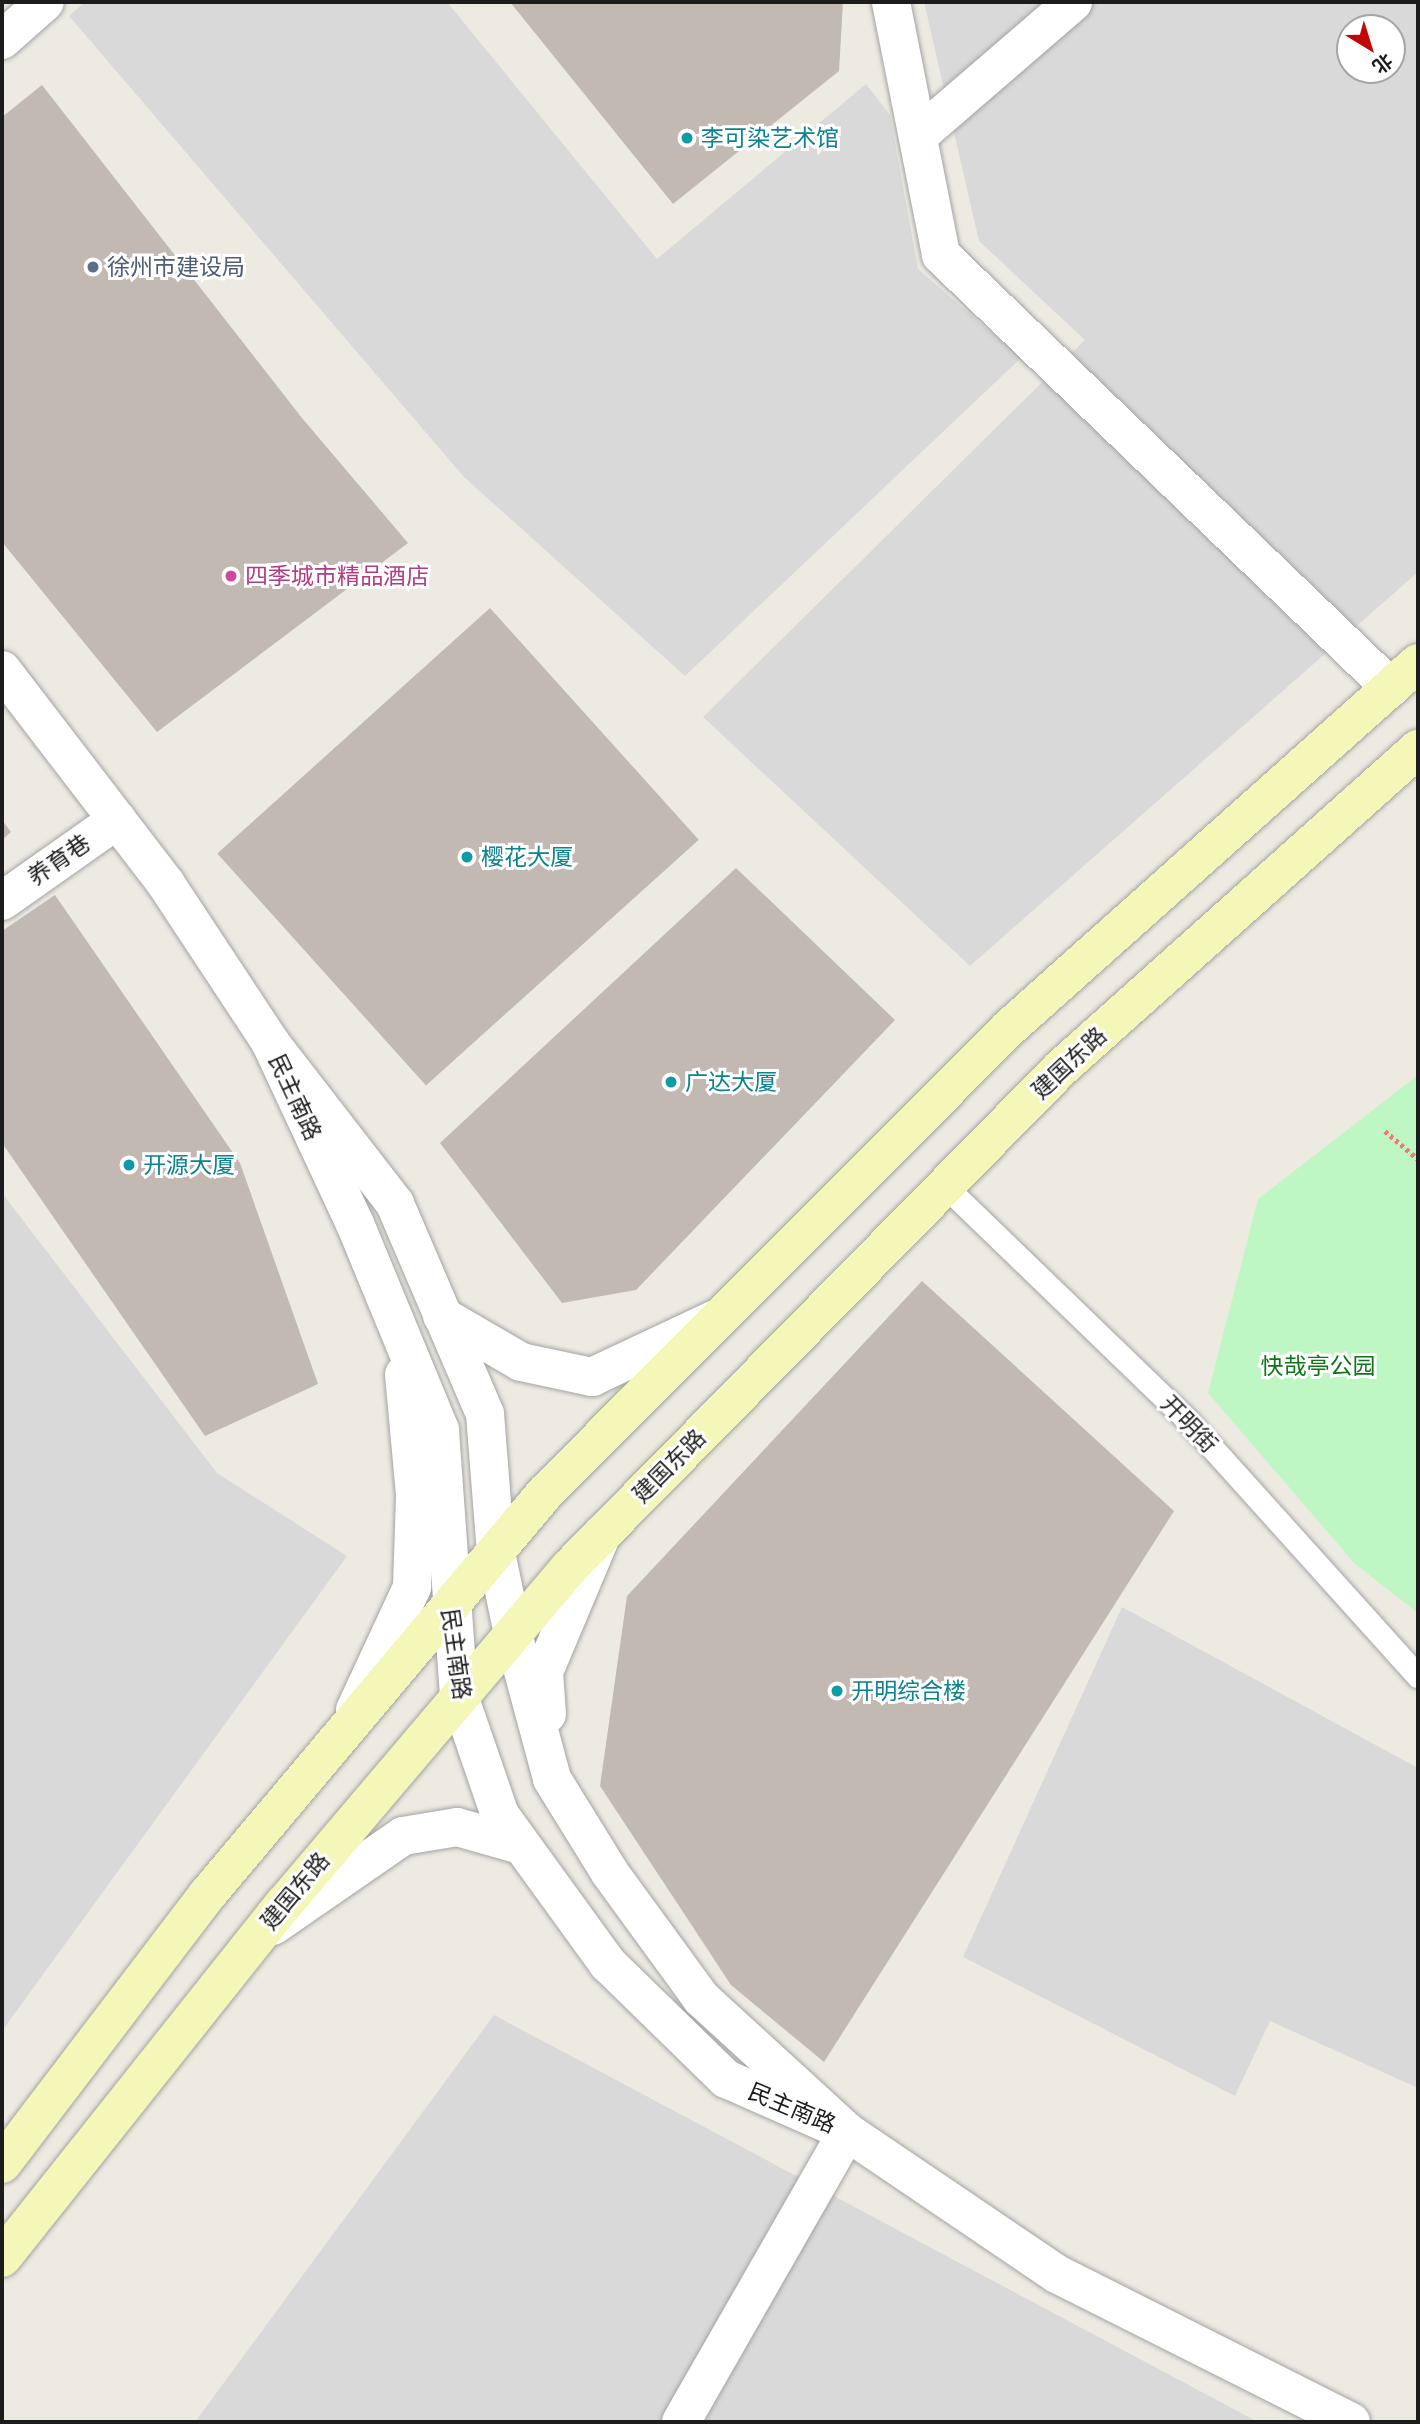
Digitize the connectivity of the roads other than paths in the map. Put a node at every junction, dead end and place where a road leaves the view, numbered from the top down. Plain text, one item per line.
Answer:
1 (45, 2) edge
2 (891, 2) edge
3 (1073, 2) edge
4 (2, 40) edge
5 (918, 136) junction
6 (2, 670) edge
7 (1405, 676) edge
8 (1418, 749) edge
9 (117, 820) junction
10 (2, 901) edge
11 (270, 1042) junction
12 (945, 1186) junction
13 (724, 1315) junction
14 (442, 1316) junction
15 (401, 1337) junction
16 (602, 1534) junction
17 (496, 1553) junction
18 (449, 1608) junction
19 (513, 1634) junction
20 (1418, 1676) edge
21 (459, 1696) junction
22 (346, 1730) junction
23 (552, 1779) junction
24 (521, 1845) junction
25 (257, 1938) junction
26 (847, 2132) junction
27 (2, 2164) edge
28 (2, 2258) edge
29 (681, 2422) edge
30 (1351, 2422) edge

1 - 4 street
2 - 5 street
3 - 5 street
5 - 7 street
6 - 9 street, 民主南路
7 - 13 main road
8 - 12 main road, 建国东路
9 - 10 street, 养育巷
9 - 11 street, 民主南路
11 - 14 street, 民主南路
11 - 15 street, 民主南路
12 - 16 main road, 建国东路
12 - 20 lane, 开明街
13 - 14 street
13 - 17 main road
14 - 17 street, 民主南路
15 - 18 street, 民主南路
15 - 22 street
16 - 19 main road, 建国东路
16 - 23 street
17 - 18 main road
17 - 19 street, 民主南路
18 - 21 street, 民主南路
18 - 22 main road
19 - 21 main road, 建国东路
19 - 23 street, 民主南路
21 - 24 street, 民主南路
21 - 25 main road, 建国东路
22 - 27 main road
23 - 26 street, 民主南路
24 - 25 street
24 - 26 street, 民主南路
25 - 28 main road, 建国东路
26 - 29 street
26 - 30 street, 民主南路

